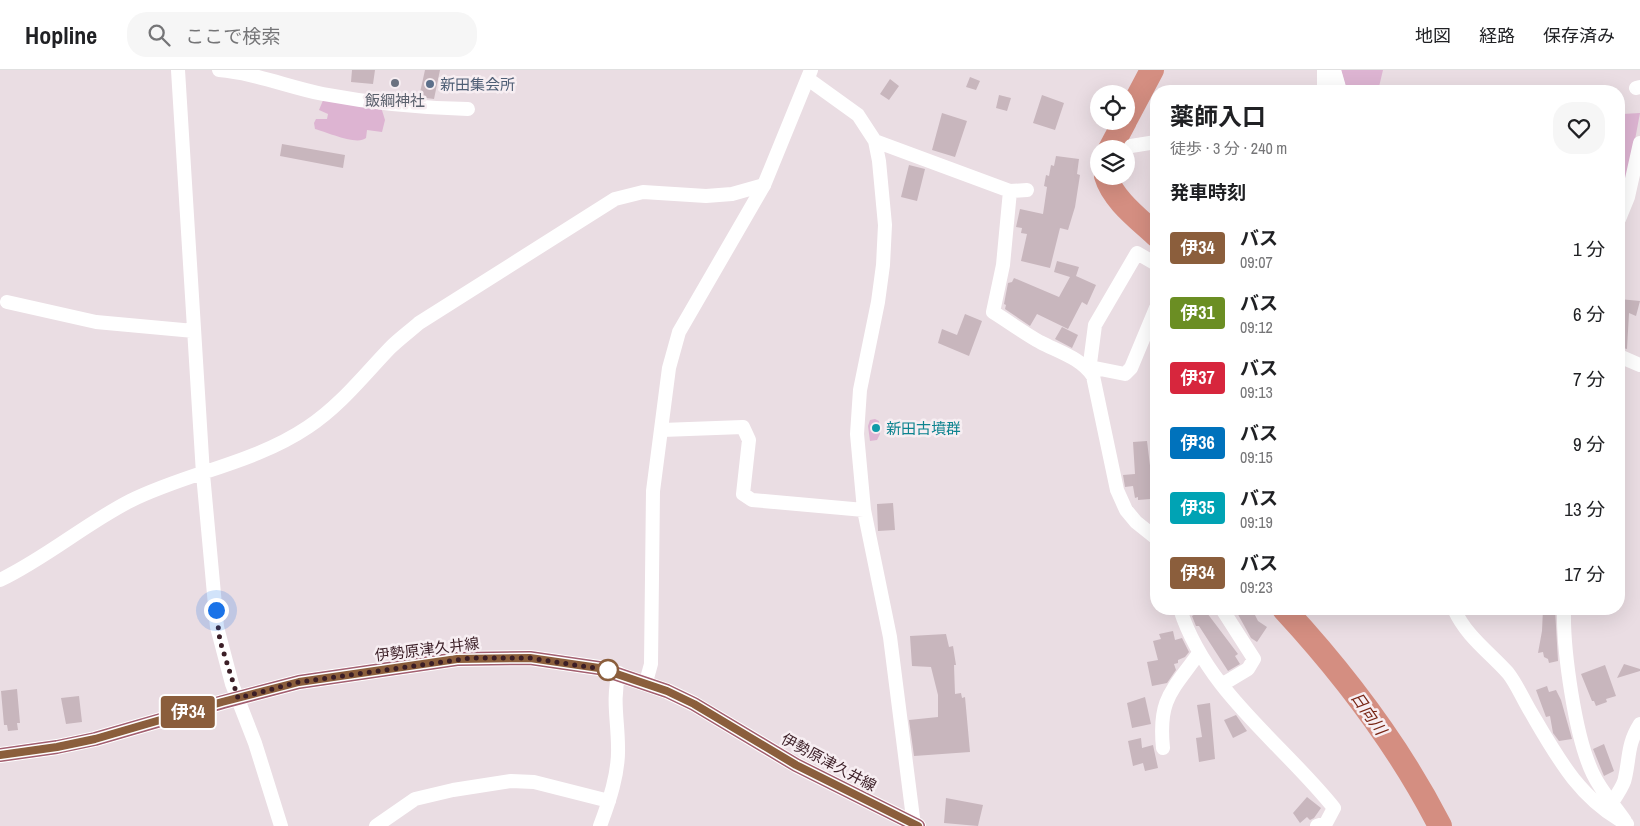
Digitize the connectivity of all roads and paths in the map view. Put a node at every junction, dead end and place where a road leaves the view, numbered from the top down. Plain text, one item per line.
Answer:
1 (178, 70) edge
2 (219, 70) edge
3 (1324, 70) edge
4 (1334, 70) edge
5 (810, 75) edge
6 (1324, 85) edge
7 (1338, 85) edge
8 (468, 109) dead end
9 (875, 141) junction
10 (1640, 142) edge
11 (1150, 143) edge
12 (1135, 146) edge
13 (764, 186) junction
14 (1027, 190) dead end
15 (1010, 191) junction
16 (1625, 204) edge
17 (1150, 261) edge
18 (7, 302) dead end
19 (1150, 322) edge
20 (194, 332) junction
21 (1625, 359) edge
22 (1640, 365) edge
23 (1089, 369) junction
24 (662, 430) junction
25 (202, 474) junction
26 (864, 510) junction
27 (1150, 533) edge
28 (0, 580) edge
29 (1183, 615) edge
30 (1226, 615) edge
31 (1457, 615) edge
32 (1564, 615) edge
33 (1199, 652) junction
34 (619, 673) junction
35 (646, 682) junction
36 (1223, 684) junction
37 (238, 698) junction
38 (1640, 724) edge
39 (1163, 748) dead end
40 (0, 755) edge
41 (609, 801) junction
42 (1612, 803) junction
43 (915, 825) edge
44 (1627, 825) edge
45 (281, 826) edge
46 (376, 826) edge
47 (600, 826) edge
48 (1318, 826) edge

1 - 20 street
2 - 8 street
3 - 6 street
4 - 7 street
5 - 9 street
5 - 13 street
9 - 15 street
9 - 26 street
10 - 16 street
11 - 12 street
13 - 24 street
13 - 25 street
14 - 15 street
15 - 23 street
17 - 23 street
18 - 20 street
19 - 23 street
20 - 25 street
21 - 22 street
23 - 27 street
24 - 26 street
24 - 35 street
25 - 28 street
25 - 37 street
26 - 43 street
29 - 33 street
30 - 36 street
31 - 44 street
32 - 42 street
33 - 36 street
33 - 39 street
34 - 35 main road, 伊勢原津久井線
34 - 37 main road, 伊勢原津久井線
34 - 41 street
35 - 43 main road, 伊勢原津久井線
36 - 48 street
37 - 40 main road, 伊勢原津久井線
37 - 45 street
38 - 42 street
41 - 46 street
41 - 47 street
42 - 44 street

